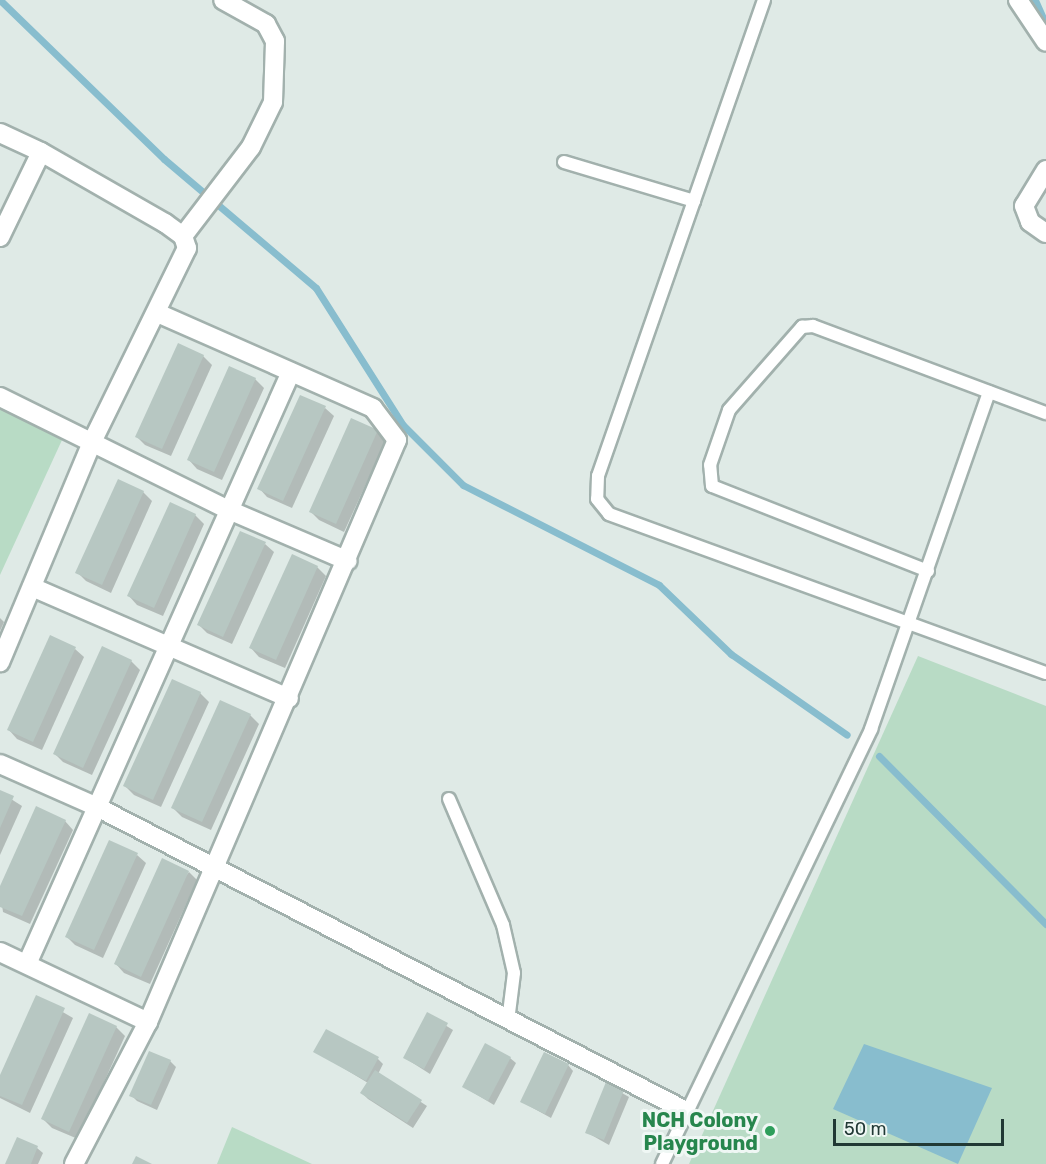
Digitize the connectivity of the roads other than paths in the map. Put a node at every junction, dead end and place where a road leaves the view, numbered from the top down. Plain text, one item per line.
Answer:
1 (223, 0) edge
2 (764, 0) edge
3 (1018, 0) edge
4 (1046, 42) edge
5 (0, 133) edge
6 (41, 152) junction
7 (564, 162) dead end
8 (1046, 171) edge
9 (694, 201) junction
10 (188, 229) junction
11 (1046, 233) edge
12 (0, 237) edge
13 (158, 313) junction
14 (291, 372) junction
15 (989, 392) junction
16 (0, 397) edge
17 (1046, 413) edge
18 (93, 440) junction
19 (230, 510) junction
20 (348, 561) junction
21 (928, 571) junction
22 (32, 587) junction
23 (911, 624) junction
24 (169, 645) junction
25 (0, 662) edge
26 (1046, 673) edge
27 (289, 698) junction
28 (0, 764) edge
29 (449, 799) dead end
30 (97, 807) junction
31 (213, 871) junction
32 (0, 952) edge
33 (27, 964) junction
34 (508, 1021) junction
35 (148, 1022) junction
36 (686, 1111) junction
37 (75, 1164) edge
38 (662, 1164) edge

1 - 10 street
2 - 9 lane
3 - 4 street
5 - 6 street
6 - 10 street
6 - 12 street
7 - 9 lane
8 - 11 street
9 - 23 lane
10 - 13 street
13 - 14 street
13 - 18 street
14 - 19 street
14 - 20 street
15 - 17 lane
15 - 21 lane
15 - 21 lane
16 - 18 street
18 - 19 street
18 - 22 street
19 - 20 street
19 - 24 street
20 - 27 street
21 - 23 lane
22 - 24 street
22 - 25 street
23 - 26 lane
23 - 36 lane
24 - 27 street
24 - 30 street
27 - 31 street
28 - 30 street
29 - 34 lane
30 - 31 street
30 - 33 street
31 - 34 street
31 - 35 street
32 - 33 street
33 - 35 street
34 - 36 street
35 - 37 street
36 - 38 lane

